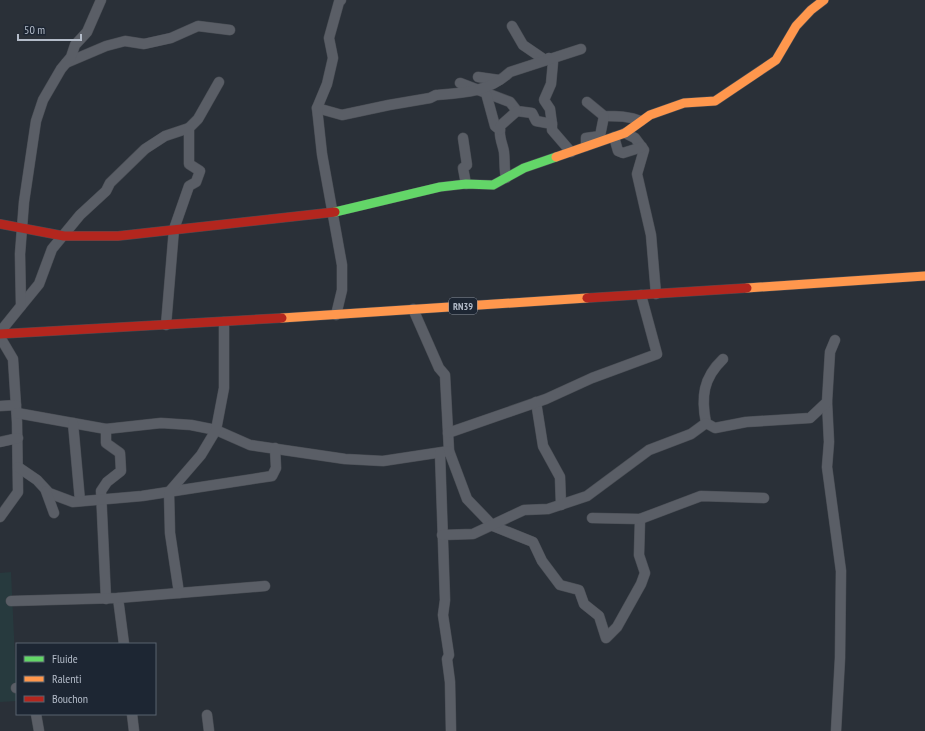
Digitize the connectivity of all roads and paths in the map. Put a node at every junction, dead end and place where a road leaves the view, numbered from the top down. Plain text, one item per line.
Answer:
1 (101, 0) edge
2 (341, 0) edge
3 (824, 0) edge
4 (512, 26) dead end
5 (230, 30) dead end
6 (580, 49) dead end
7 (547, 59) junction
8 (66, 63) junction
9 (478, 77) dead end
10 (500, 80) junction
11 (219, 82) dead end
12 (460, 84) dead end
13 (483, 92) junction
14 (587, 102) dead end
15 (317, 108) junction
16 (517, 111) junction
17 (604, 116) junction
18 (641, 121) junction
19 (552, 124) junction
20 (189, 128) junction
21 (500, 130) junction
22 (625, 133) junction
23 (614, 137) junction
24 (463, 138) dead end
25 (586, 146) junction
26 (642, 147) junction
27 (572, 152) junction
28 (506, 178) junction
29 (466, 184) junction
30 (332, 212) junction
31 (0, 224) edge
32 (22, 229) junction
33 (174, 229) junction
34 (64, 236) junction
35 (925, 276) edge
36 (656, 294) junction
37 (641, 295) junction
38 (21, 306) junction
39 (413, 309) junction
40 (336, 315) junction
41 (224, 322) junction
42 (166, 325) junction
43 (0, 335) edge
44 (835, 340) dead end
45 (723, 359) dead end
46 (536, 402) junction
47 (827, 402) junction
48 (0, 406) edge
49 (16, 409) junction
50 (73, 423) junction
51 (706, 423) junction
52 (106, 428) junction
53 (216, 430) junction
54 (448, 433) junction
55 (18, 438) junction
56 (0, 442) edge
57 (275, 448) junction
58 (445, 452) junction
59 (18, 467) junction
60 (46, 491) junction
61 (169, 492) junction
62 (764, 498) dead end
63 (101, 499) junction
64 (80, 501) junction
65 (561, 505) junction
66 (54, 513) dead end
67 (0, 517) edge
68 (592, 518) dead end
69 (640, 519) junction
70 (493, 526) junction
71 (442, 535) junction
72 (265, 586) dead end
73 (179, 593) junction
74 (106, 598) junction
75 (118, 598) junction
76 (11, 601) dead end
77 (124, 643) edge
78 (36, 715) edge
79 (132, 715) edge
80 (206, 715) dead end
81 (39, 731) edge
82 (134, 731) edge
83 (209, 731) edge
84 (451, 731) edge
85 (836, 731) edge

1 - 8 street
2 - 15 street
3 - 18 main road
4 - 7 street
5 - 8 street
6 - 7 street
7 - 10 street
7 - 19 street
8 - 32 street
9 - 10 street
10 - 13 street
11 - 20 street
12 - 13 street
13 - 15 street
13 - 16 street
13 - 21 street
14 - 17 street
15 - 30 street
16 - 19 street
16 - 21 street
17 - 18 street
17 - 25 street
18 - 22 main road
19 - 27 street
20 - 33 street
20 - 34 street
21 - 28 street
22 - 23 main road
22 - 26 street
23 - 25 main road
23 - 26 street
24 - 29 street
25 - 27 main road
26 - 36 street
27 - 28 main road
28 - 29 main road
29 - 30 main road
30 - 33 main road
30 - 40 street
31 - 32 main road
32 - 34 main road
32 - 38 street
33 - 34 main road
33 - 42 street
34 - 38 street
35 - 36 main road, RN39
36 - 37 main road, RN39
37 - 39 main road, RN39
37 - 46 street
38 - 43 street
39 - 40 main road, RN39
39 - 54 street
40 - 41 main road, RN39
41 - 42 main road, RN39
41 - 53 street
42 - 43 main road, RN39
43 - 49 street
44 - 47 street
45 - 51 street
46 - 54 street
46 - 65 street
47 - 51 street
47 - 85 street
48 - 49 street
49 - 50 street
49 - 55 street
50 - 52 street
50 - 64 street
51 - 65 street
52 - 53 street
52 - 63 street
53 - 57 street
53 - 61 street
54 - 58 street
55 - 56 street
55 - 59 street
57 - 58 street
57 - 61 street
58 - 70 street
58 - 71 street
59 - 60 street
59 - 67 street
60 - 64 street
60 - 66 street
61 - 63 street
61 - 73 street
62 - 69 street
63 - 64 street
63 - 74 street
65 - 70 street
68 - 69 street
69 - 70 street
70 - 71 street
71 - 84 street
72 - 73 street
73 - 75 street
74 - 75 street
74 - 76 street
75 - 77 street
78 - 81 street
79 - 82 street
80 - 83 street

